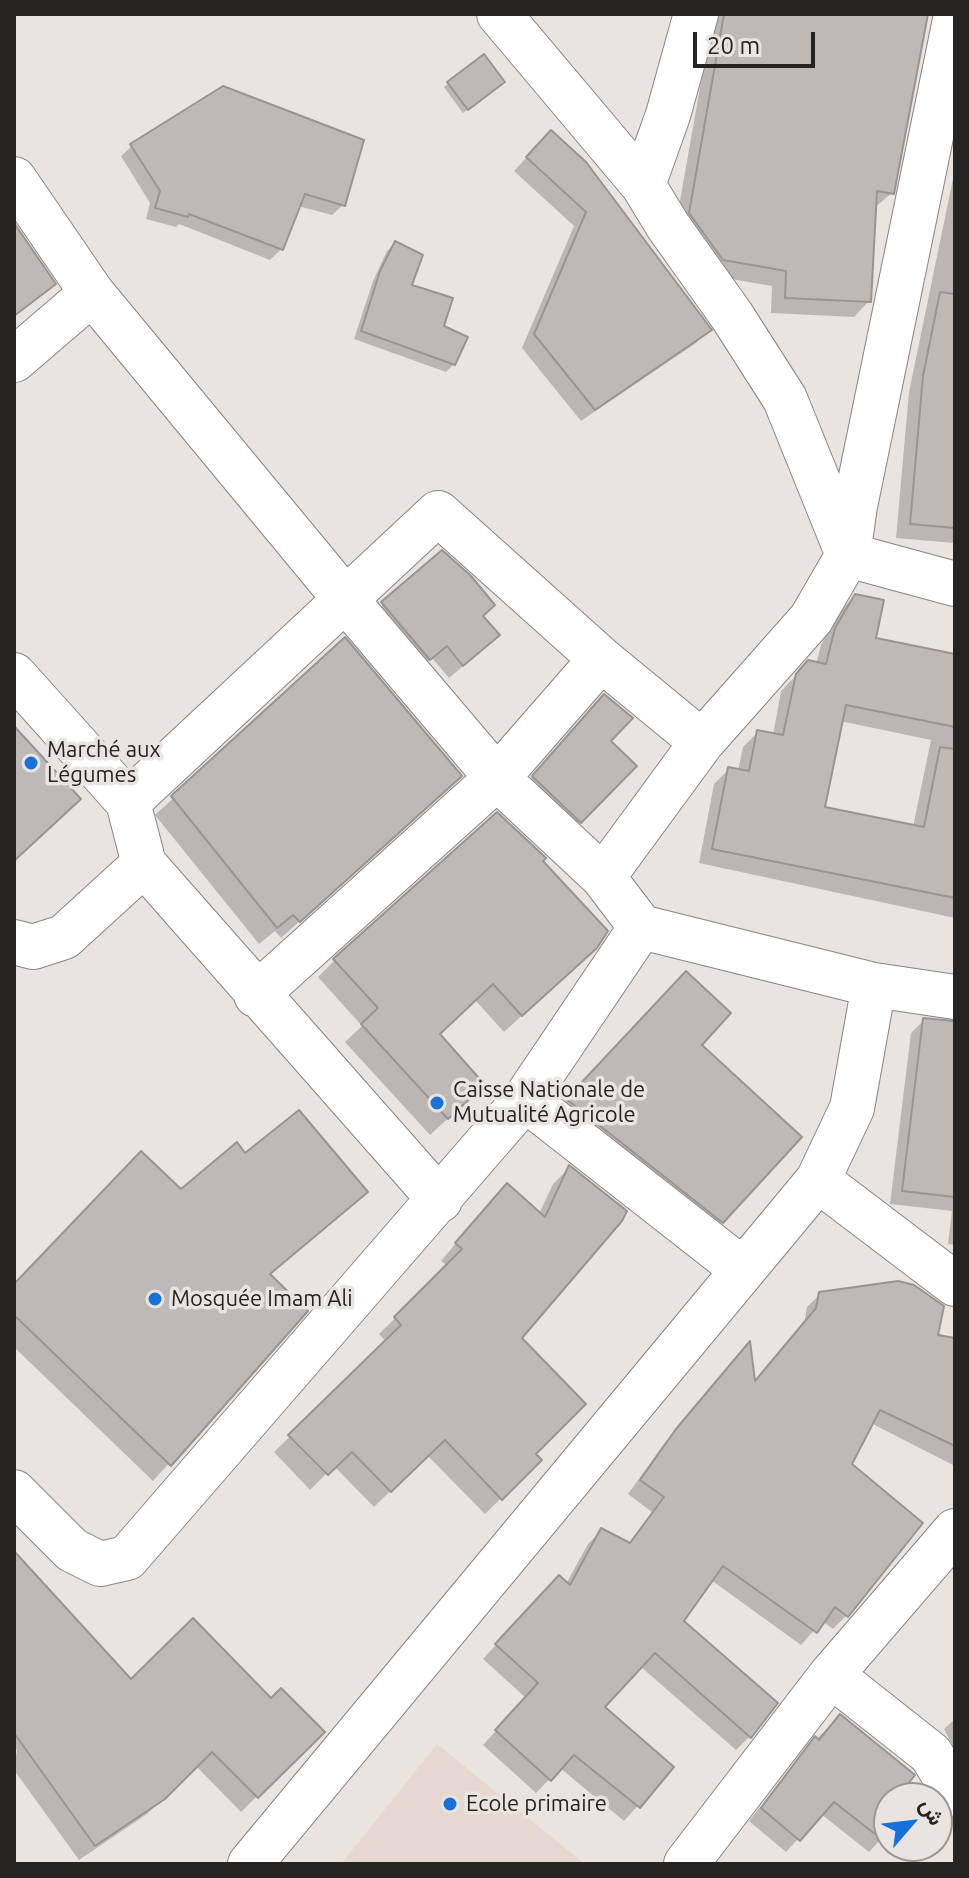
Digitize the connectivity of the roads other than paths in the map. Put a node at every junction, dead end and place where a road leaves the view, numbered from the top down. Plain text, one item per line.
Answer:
1 (499, 14) edge
2 (696, 14) edge
3 (955, 20) edge
4 (14, 179) edge
5 (643, 185) junction
6 (92, 293) junction
7 (14, 360) edge
8 (848, 555) junction
9 (955, 584) edge
10 (346, 600) junction
11 (601, 659) junction
12 (14, 675) edge
13 (702, 742) junction
14 (497, 778) junction
15 (128, 802) junction
16 (144, 864) junction
17 (603, 877) junction
18 (641, 927) junction
19 (14, 942) edge
20 (874, 985) junction
21 (256, 995) junction
22 (955, 997) edge
23 (525, 1099) junction
24 (818, 1180) junction
25 (440, 1200) junction
26 (742, 1269) junction
27 (955, 1284) edge
28 (14, 1492) edge
29 (955, 1531) edge
30 (831, 1675) junction
31 (955, 1794) edge
32 (250, 1864) edge
33 (686, 1864) edge

1 - 5 street
2 - 5 street
3 - 8 street
4 - 6 street
5 - 8 street
6 - 7 street
6 - 10 street
8 - 9 street
8 - 13 street
10 - 11 street
10 - 14 street
10 - 15 street
11 - 13 street
11 - 14 street
12 - 15 street
13 - 17 street
14 - 17 street
14 - 21 street
15 - 16 street
16 - 19 street
16 - 21 street
17 - 18 street
18 - 20 street
18 - 23 street
20 - 22 street
20 - 24 street
21 - 25 street
23 - 25 street
23 - 26 street
24 - 26 street
24 - 27 street
25 - 28 street
26 - 32 street
29 - 30 street
30 - 31 street
30 - 33 street

